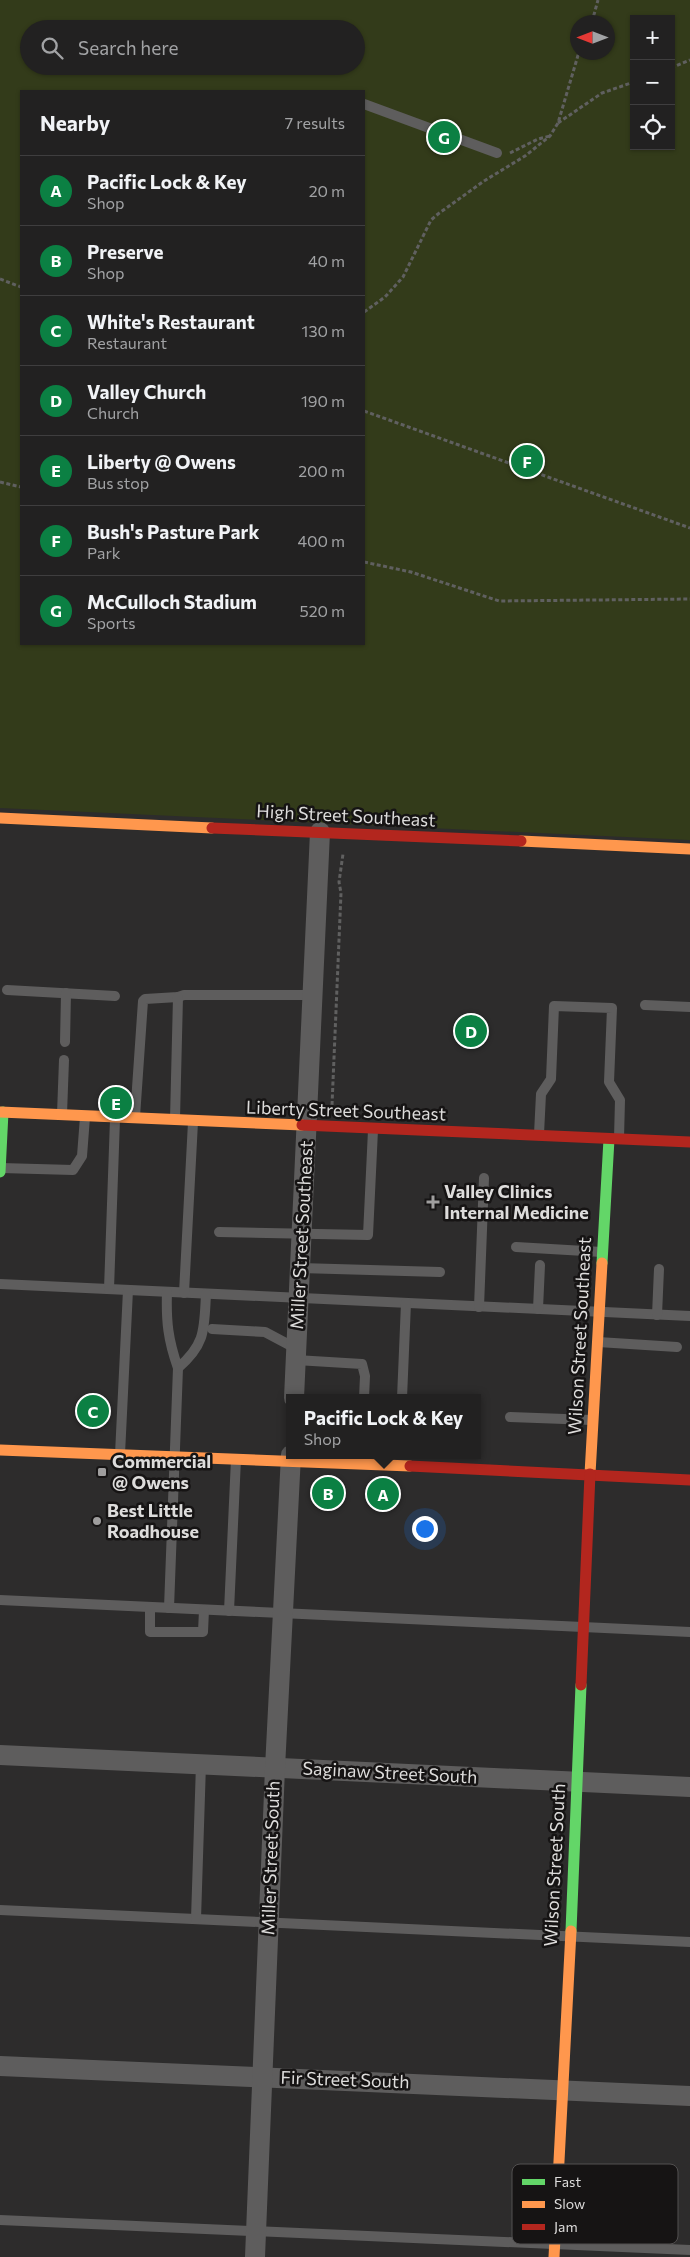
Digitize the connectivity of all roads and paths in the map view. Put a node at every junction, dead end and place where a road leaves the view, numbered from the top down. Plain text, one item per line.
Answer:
1 (598, 0) edge
2 (594, 15) edge
3 (578, 60) edge
4 (690, 60) edge
5 (675, 66) edge
6 (630, 83) edge
7 (365, 104) edge
8 (558, 123) junction
9 (550, 136) junction
10 (497, 153) joint
11 (0, 279) edge
12 (20, 287) edge
13 (365, 311) edge
14 (365, 411) edge
15 (0, 482) edge
16 (20, 487) edge
17 (690, 528) edge
18 (365, 562) edge
19 (690, 599) edge
20 (0, 818) edge
21 (320, 832) junction
22 (690, 849) edge
23 (343, 854) dead end
24 (7, 990) dead end
25 (66, 993) junction
26 (313, 995) junction
27 (115, 996) dead end
28 (178, 998) junction
29 (645, 1005) dead end
30 (690, 1007) edge
31 (65, 1042) dead end
32 (64, 1060) dead end
33 (332, 1107) dead end
34 (1, 1112) edge
35 (62, 1115) junction
36 (85, 1116) junction
37 (115, 1118) junction
38 (135, 1118) junction
39 (175, 1120) junction
40 (193, 1121) junction
41 (307, 1127) junction
42 (374, 1130) junction
43 (539, 1136) junction
44 (614, 1139) junction
45 (690, 1142) edge
46 (0, 1168) edge
47 (0, 1172) edge
48 (484, 1178) dead end
49 (219, 1232) dead end
50 (302, 1234) junction
51 (516, 1247) dead end
52 (602, 1252) junction
53 (540, 1264) dead end
54 (300, 1268) junction
55 (659, 1269) dead end
56 (440, 1272) dead end
57 (0, 1284) edge
58 (109, 1289) junction
59 (128, 1290) junction
60 (167, 1292) junction
61 (184, 1293) junction
62 (206, 1294) junction
63 (299, 1299) junction
64 (406, 1303) junction
65 (479, 1306) junction
66 (538, 1309) junction
67 (599, 1312) junction
68 (657, 1315) junction
69 (690, 1316) edge
70 (212, 1329) dead end
71 (597, 1342) junction
72 (677, 1347) dead end
73 (296, 1355) junction
74 (178, 1368) junction
75 (294, 1394) edge
76 (364, 1394) edge
77 (402, 1394) edge
78 (510, 1417) dead end
79 (593, 1420) junction
80 (0, 1450) edge
81 (120, 1454) junction
82 (173, 1456) junction
83 (236, 1458) junction
84 (286, 1458) edge
85 (291, 1459) edge
86 (363, 1459) edge
87 (399, 1460) edge
88 (590, 1475) junction
89 (690, 1480) edge
90 (0, 1600) edge
91 (150, 1607) junction
92 (169, 1608) junction
93 (204, 1610) junction
94 (229, 1611) junction
95 (283, 1614) junction
96 (583, 1628) junction
97 (690, 1632) edge
98 (0, 1755) edge
99 (201, 1764) junction
100 (274, 1768) junction
101 (577, 1782) junction
102 (690, 1787) edge
103 (0, 1910) edge
104 (196, 1919) junction
105 (268, 1922) junction
106 (569, 1937) junction
107 (690, 1942) edge
108 (0, 2066) edge
109 (261, 2077) junction
110 (564, 2090) junction
111 (690, 2096) edge
112 (560, 2164) edge
113 (0, 2220) edge
114 (256, 2230) junction
115 (512, 2242) edge
116 (555, 2244) joint
117 (690, 2250) edge
118 (255, 2257) edge
119 (554, 2257) edge

1 - 2 path
3 - 8 path
4 - 5 path
6 - 8 path
7 - 10 lane
8 - 9 path
9 - 10 path
9 - 13 path
11 - 12 path
14 - 17 path
15 - 16 path
18 - 19 path
20 - 21 street, High Street Southeast
21 - 22 street, High Street Southeast
21 - 26 street, Miller Street Southeast
23 - 33 path
24 - 25 lane
25 - 27 lane
25 - 31 lane
26 - 28 lane
26 - 41 street, Miller Street Southeast
28 - 38 lane
28 - 39 lane
29 - 30 lane
32 - 35 lane
34 - 35 street, Liberty Street Southeast
34 - 46 street
35 - 36 street, Liberty Street Southeast
36 - 37 street, Liberty Street Southeast
36 - 46 lane
37 - 38 street, Liberty Street Southeast
37 - 58 lane
38 - 39 street, Liberty Street Southeast
39 - 40 street, Liberty Street Southeast
40 - 41 street, Liberty Street Southeast
40 - 61 lane
41 - 42 street, Liberty Street Southeast
41 - 50 street, Miller Street Southeast
42 - 43 street, Liberty Street Southeast
42 - 50 lane
43 - 44 street, Liberty Street Southeast
43 - 44 lane
44 - 45 street, Liberty Street Southeast
44 - 52 street, Wilson Street Southeast
46 - 47 street
48 - 65 lane
49 - 50 lane
50 - 54 street, Miller Street Southeast
51 - 52 lane
52 - 67 street, Wilson Street Southeast
53 - 66 lane
54 - 56 lane
54 - 63 street, Miller Street Southeast
55 - 68 lane
57 - 58 lane
58 - 59 lane
59 - 60 lane
59 - 81 lane
60 - 61 lane
60 - 74 lane
61 - 62 lane
62 - 63 lane
62 - 74 lane
63 - 64 lane
63 - 73 street, Miller Street Southeast
64 - 65 lane
64 - 77 lane
65 - 66 lane
66 - 67 lane
67 - 68 lane
67 - 71 street, Wilson Street Southeast
68 - 69 lane
70 - 73 lane
71 - 72 lane
71 - 79 street, Wilson Street Southeast
73 - 75 street, Miller Street Southeast
73 - 76 lane
74 - 82 lane
78 - 79 lane
79 - 88 street, Wilson Street Southeast
80 - 81 street
81 - 82 street
82 - 83 street
82 - 92 lane
83 - 84 street
83 - 94 lane
85 - 95 street, Miller Street South
86 - 87 street
87 - 88 street
88 - 89 street
88 - 96 street, Wilson Street South
90 - 91 lane
91 - 92 lane
91 - 93 lane
92 - 93 lane
93 - 94 lane
94 - 95 lane
95 - 96 lane
95 - 100 street, Miller Street South
96 - 97 lane
96 - 101 street, Wilson Street South
98 - 99 street, Saginaw Street South
99 - 100 street, Saginaw Street South
99 - 104 lane
100 - 101 street, Saginaw Street South
100 - 105 street, Miller Street South
101 - 102 street, Saginaw Street South
101 - 106 street, Wilson Street South
103 - 104 lane
104 - 105 lane
105 - 106 lane
105 - 109 street, Miller Street South
106 - 107 lane
106 - 110 street, Wilson Street South
108 - 109 street, Fir Street South
109 - 110 street, Fir Street South
109 - 114 street, Miller Street South
110 - 111 street, Fir Street South
110 - 112 street, Wilson Street South
113 - 114 lane
114 - 115 lane
114 - 118 street, Miller Street South
116 - 117 lane
116 - 119 street, Wilson Street South

